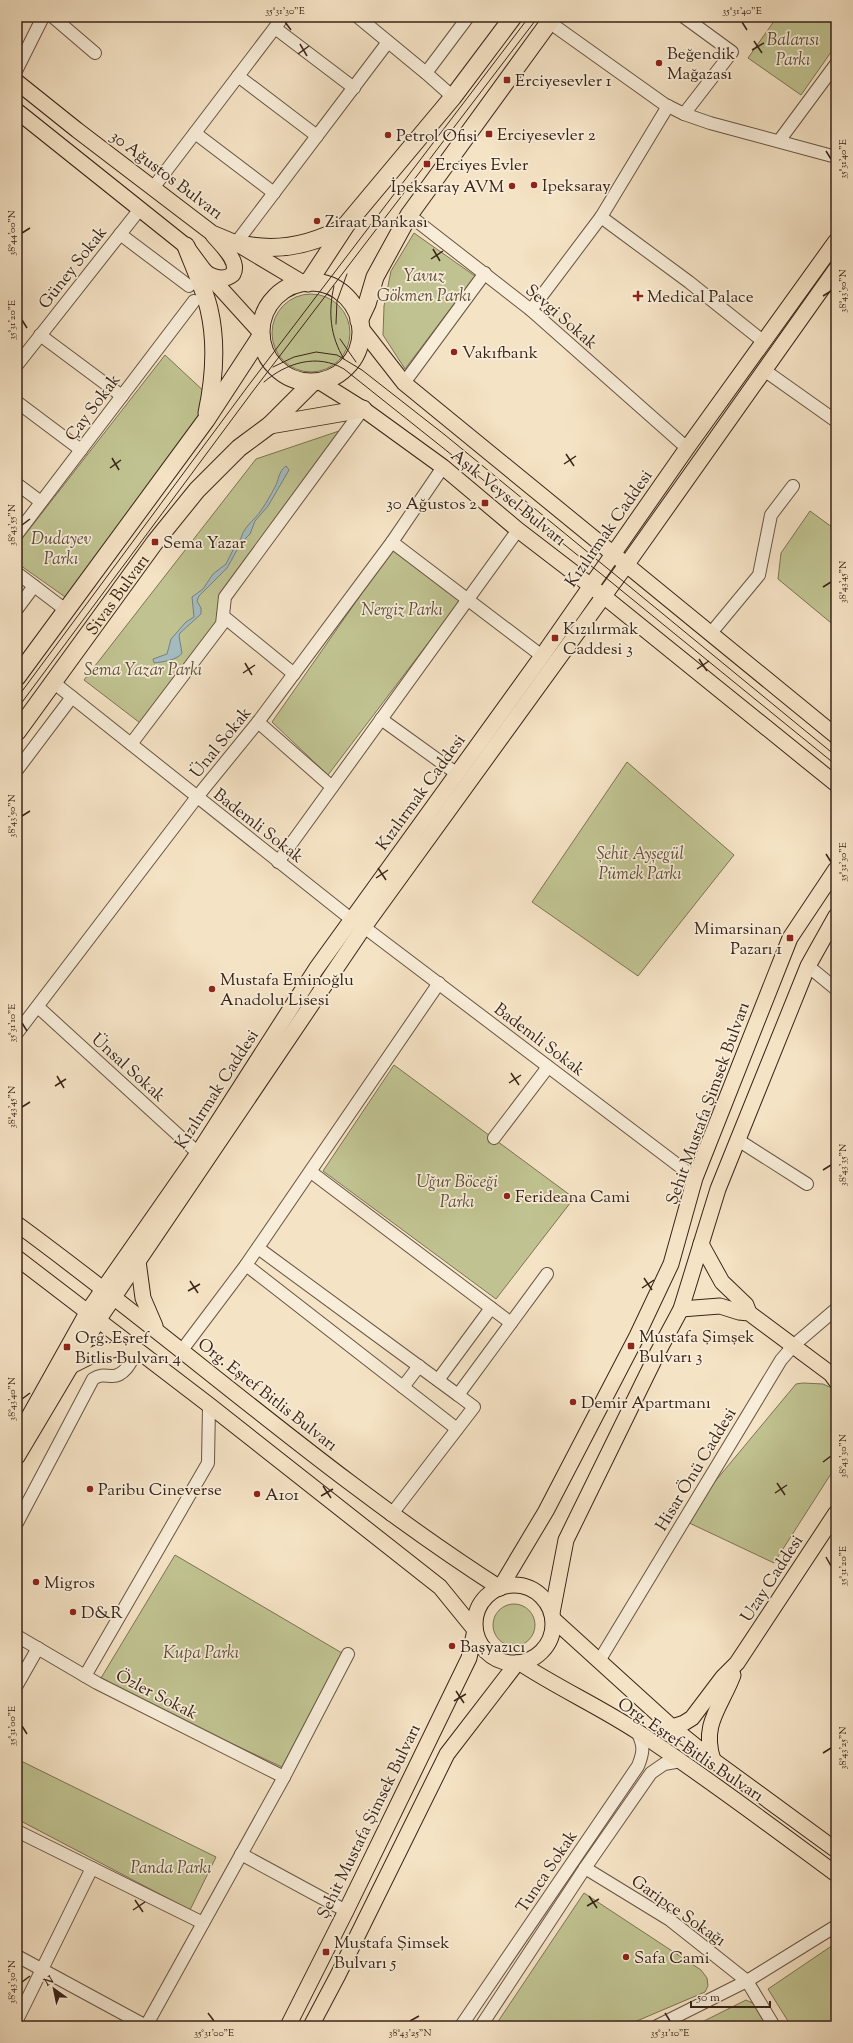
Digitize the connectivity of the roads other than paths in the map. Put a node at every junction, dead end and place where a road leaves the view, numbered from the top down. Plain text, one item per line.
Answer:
1 (43, 17) edge
2 (53, 17) edge
3 (283, 17) edge
4 (358, 17) edge
5 (468, 17) edge
6 (513, 17) edge
7 (684, 17) edge
8 (551, 19) edge
9 (274, 28) junction
10 (388, 42) junction
11 (95, 53) dead end
12 (836, 64) edge
13 (17, 69) edge
14 (426, 72) junction
15 (238, 76) junction
16 (17, 82) edge
17 (354, 88) junction
18 (453, 97) junction
19 (668, 106) junction
20 (17, 111) edge
21 (684, 114) junction
22 (195, 132) junction
23 (317, 136) junction
24 (779, 141) junction
25 (836, 157) edge
26 (153, 188) junction
27 (274, 193) junction
28 (140, 210) junction
29 (409, 215) junction
30 (601, 216) junction
31 (346, 225) junction
32 (212, 233) junction
33 (120, 234) junction
34 (836, 242) edge
35 (236, 243) junction
36 (186, 246) junction
37 (203, 269) junction
38 (836, 269) edge
39 (485, 273) junction
40 (305, 283) junction
41 (189, 286) dead end
42 (194, 301) dead end
43 (531, 310) junction
44 (360, 324) junction
45 (40, 335) junction
46 (261, 335) junction
47 (764, 342) junction
48 (18, 362) edge
49 (764, 370) junction
50 (316, 382) junction
51 (404, 383) junction
52 (122, 396) junction
53 (17, 402) edge
54 (363, 409) junction
55 (206, 420) junction
56 (836, 421) edge
57 (270, 425) junction
58 (687, 448) junction
59 (81, 450) junction
60 (443, 467) junction
61 (17, 484) edge
62 (793, 486) dead end
63 (41, 502) junction
64 (518, 530) junction
65 (17, 534) edge
66 (392, 542) junction
67 (612, 555) junction
68 (627, 564) junction
69 (17, 573) edge
70 (34, 586) junction
71 (597, 591) junction
72 (469, 598) junction
73 (17, 609) edge
74 (67, 611) junction
75 (223, 616) junction
76 (711, 633) junction
77 (542, 656) junction
78 (294, 674) junction
79 (17, 677) edge
80 (53, 682) junction
81 (72, 697) junction
82 (381, 719) junction
83 (258, 722) junction
84 (17, 732) edge
85 (836, 736) edge
86 (131, 744) junction
87 (17, 770) edge
88 (456, 773) junction
89 (836, 784) edge
90 (332, 787) junction
91 (197, 797) junction
92 (278, 862) junction
93 (836, 869) edge
94 (836, 916) edge
95 (352, 919) junction
96 (364, 927) junction
97 (808, 966) junction
98 (834, 982) edge
99 (439, 983) junction
100 (38, 1007) junction
101 (17, 1033) edge
102 (548, 1067) junction
103 (494, 1138) dead end
104 (738, 1140) junction
105 (198, 1153) junction
106 (311, 1172) junction
107 (696, 1178) junction
108 (808, 1184) dead end
109 (17, 1224) edge
110 (701, 1244) junction
111 (258, 1248) junction
112 (17, 1258) edge
113 (138, 1261) junction
114 (246, 1265) junction
115 (547, 1274) dead end
116 (108, 1292) junction
117 (492, 1308) junction
118 (681, 1309) junction
119 (836, 1309) edge
120 (749, 1313) junction
121 (94, 1315) junction
122 (511, 1323) junction
123 (158, 1331) junction
124 (794, 1345) junction
125 (135, 1348) junction
126 (182, 1350) junction
127 (419, 1366) junction
128 (70, 1367) junction
129 (834, 1376) edge
130 (438, 1380) junction
131 (403, 1388) junction
132 (458, 1395) junction
133 (210, 1405) junction
134 (19, 1430) edge
135 (457, 1430) junction
136 (17, 1457) edge
137 (836, 1513) edge
138 (391, 1515) junction
139 (17, 1523) edge
140 (500, 1588) junction
141 (553, 1616) junction
142 (475, 1630) junction
143 (17, 1636) edge
144 (38, 1648) junction
145 (348, 1654) dead end
146 (599, 1661) junction
147 (518, 1663) junction
148 (737, 1664) junction
149 (85, 1676) junction
150 (17, 1684) edge
151 (672, 1727) junction
152 (636, 1731) junction
153 (713, 1760) junction
154 (681, 1761) junction
155 (284, 1777) junction
156 (17, 1830) edge
157 (836, 1850) edge
158 (241, 1854) junction
159 (92, 1868) junction
160 (585, 1868) junction
161 (836, 1874) edge
162 (346, 1911) junction
163 (203, 1922) junction
164 (836, 1926) edge
165 (17, 1956) edge
166 (42, 1970) junction
167 (747, 1981) junction
168 (17, 2020) edge
169 (146, 2026) edge
170 (288, 2026) edge
171 (311, 2026) edge
172 (461, 2026) edge
173 (481, 2026) edge
174 (657, 2026) edge
175 (774, 2026) edge

1 - 13 street
2 - 11 street
3 - 9 street
4 - 10 street
5 - 14 street
6 - 18 highway
7 - 21 street
8 - 19 street
8 - 29 highway
9 - 15 street
9 - 17 street
10 - 14 street
10 - 17 street
12 - 24 street
14 - 18 street
15 - 22 street
15 - 23 street
16 - 26 main road, 30 Ağustos Bulvarı
17 - 23 street
18 - 31 highway
19 - 21 street
19 - 30 street
20 - 28 main road
21 - 24 street
22 - 26 street
22 - 27 street
23 - 27 street
24 - 25 street
26 - 32 main road, 30 Ağustos Bulvarı
27 - 35 street
28 - 33 street, Güney Sokak
28 - 36 main road
29 - 39 street, Sevgi Sokak
29 - 44 highway
30 - 43 street
30 - 47 street
31 - 35 highway
31 - 40 highway
32 - 35 main road, 30 Ağustos Bulvarı
32 - 37 main road
33 - 41 street
33 - 45 street, Güney Sokak
34 - 47 main road, Kızılırmak Caddesi
35 - 40 main road, 30 Ağustos Bulvarı
36 - 37 main road
36 - 55 highway
37 - 46 main road
38 - 49 main road, Kızılırmak Caddesi
39 - 43 street, Sevgi Sokak
39 - 51 street
40 - 44 highway
40 - 46 highway
42 - 52 street, Çay Sokak
43 - 58 street, Sevgi Sokak
44 - 50 highway
44 - 51 main road, Aşık Veysel Bulvarı
45 - 48 street, Güney Sokak
45 - 52 street
46 - 50 highway
46 - 55 highway, Sivas Bulvarı
47 - 58 main road, Kızılırmak Caddesi
49 - 56 street
49 - 68 main road, Kızılırmak Caddesi
50 - 54 main road, Aşık Veysel Bulvarı
50 - 57 highway, Sivas Bulvarı
51 - 67 main road, Aşık Veysel Bulvarı
52 - 59 street, Çay Sokak
53 - 59 street
54 - 57 highway
54 - 60 main road, Aşık Veysel Bulvarı
54 - 75 street
55 - 74 highway, Sivas Bulvarı
57 - 80 highway, Sivas Bulvarı
58 - 67 main road, Kızılırmak Caddesi
59 - 63 street, Çay Sokak
60 - 64 main road, Aşık Veysel Bulvarı
60 - 66 street, Ünal Sokak
61 - 63 street
62 - 76 street
63 - 65 street, Çay Sokak
64 - 71 main road, Aşık Veysel Bulvarı
64 - 72 street
66 - 72 street
66 - 78 street, Ünal Sokak
67 - 68 main road, Aşık Veysel Bulvarı
67 - 71 main road, Kızılırmak Caddesi
68 - 71 main road, Kızılırmak Caddesi
68 - 76 main road, Aşık Veysel Bulvarı
69 - 70 street
70 - 73 street
70 - 74 street
71 - 77 main road, Kızılırmak Caddesi
71 - 89 main road, Aşık Veysel Bulvarı
71 - 96 main road, Kızılırmak Caddesi
72 - 77 street
72 - 82 street
74 - 79 highway, Sivas Bulvarı
75 - 78 street
75 - 86 street
76 - 85 main road, Aşık Veysel Bulvarı
77 - 88 main road, Kızılırmak Caddesi
78 - 83 street, Ünal Sokak
80 - 81 street, Bademli Sokak
80 - 84 highway, Sivas Bulvarı
81 - 86 street, Bademli Sokak
81 - 87 street
82 - 88 street
82 - 90 street
83 - 90 street
83 - 91 street, Ünal Sokak
86 - 91 street, Bademli Sokak
88 - 95 main road, Kızılırmak Caddesi
90 - 92 street
91 - 92 street, Bademli Sokak
91 - 100 street, Ünal Sokak
92 - 95 street, Bademli Sokak
93 - 107 main road, Şehit Mustafa Şimsek Bulvarı
94 - 97 main road
95 - 105 main road, Kızılırmak Caddesi
96 - 99 street, Bademli Sokak
96 - 113 main road, Kızılırmak Caddesi
97 - 98 street
97 - 104 main road
99 - 102 street, Bademli Sokak
99 - 106 street
100 - 101 street, Ünal Sokak
100 - 105 street, Ünsal Sokak
102 - 103 street
102 - 107 street, Bademli Sokak
104 - 108 street
104 - 110 main road
105 - 116 main road, Kızılırmak Caddesi
106 - 111 street
106 - 117 street
107 - 140 main road, Şehit Mustafa Şimsek Bulvarı
109 - 116 main road, Org. Eşref Bitlis Bulvarı
110 - 118 main road
110 - 120 main road
111 - 114 street
111 - 127 street
112 - 121 main road
113 - 116 main road, Kızılırmak Caddesi
113 - 123 main road
114 - 126 street
114 - 131 street
115 - 122 street
116 - 121 main road, Kızılırmak Caddesi
116 - 123 main road, Org. Eşref Bitlis Bulvarı
117 - 122 street
117 - 130 street
118 - 120 main road
118 - 141 main road
119 - 124 street, Hisar Önü Caddesi
120 - 124 main road
121 - 125 main road
121 - 128 main road, Kızılırmak Caddesi
121 - 134 main road, Kızılırmak Caddesi
122 - 132 street
123 - 126 main road, Org. Eşref Bitlis Bulvarı
124 - 129 main road
124 - 146 street, Hisar Önü Caddesi
125 - 128 main road
125 - 133 main road
125 - 139 street
126 - 138 main road, Org. Eşref Bitlis Bulvarı
127 - 130 street
127 - 131 street
128 - 136 main road, Kızılırmak Caddesi
130 - 132 street
131 - 135 street
132 - 135 street
133 - 142 main road
133 - 149 street
135 - 138 street
137 - 148 main road, Uzay Caddesi
138 - 140 main road, Org. Eşref Bitlis Bulvarı
140 - 141 main road
140 - 142 main road
141 - 146 main road, Org. Eşref Bitlis Bulvarı
141 - 147 main road
142 - 147 main road
142 - 162 main road, Şehit Mustafa Şimsek Bulvarı
143 - 144 street, Özler Sokak
144 - 149 street, Özler Sokak
144 - 150 street
145 - 155 street
146 - 151 main road, Org. Eşref Bitlis Bulvarı
147 - 152 main road, Org. Eşref Bitlis Bulvarı
147 - 171 main road
148 - 151 main road, Uzay Caddesi
148 - 153 main road, Uzay Caddesi
149 - 155 street, Özler Sokak
151 - 153 main road, Org. Eşref Bitlis Bulvarı
152 - 154 main road, Org. Eşref Bitlis Bulvarı
152 - 172 street, Tunca Sokak
153 - 157 main road, Org. Eşref Bitlis Bulvarı
154 - 160 street, Tunca Sokak
154 - 161 main road, Org. Eşref Bitlis Bulvarı
155 - 158 street
156 - 159 street
158 - 162 street
158 - 163 street
159 - 163 street
159 - 166 street
160 - 167 street, Garipçe Sokağı
160 - 173 street, Tunca Sokak
162 - 170 main road, Şehit Mustafa Şimsek Bulvarı
163 - 169 street
164 - 167 street
165 - 166 street
166 - 168 street
166 - 169 street
167 - 174 street
167 - 175 street, Garipçe Sokağı

